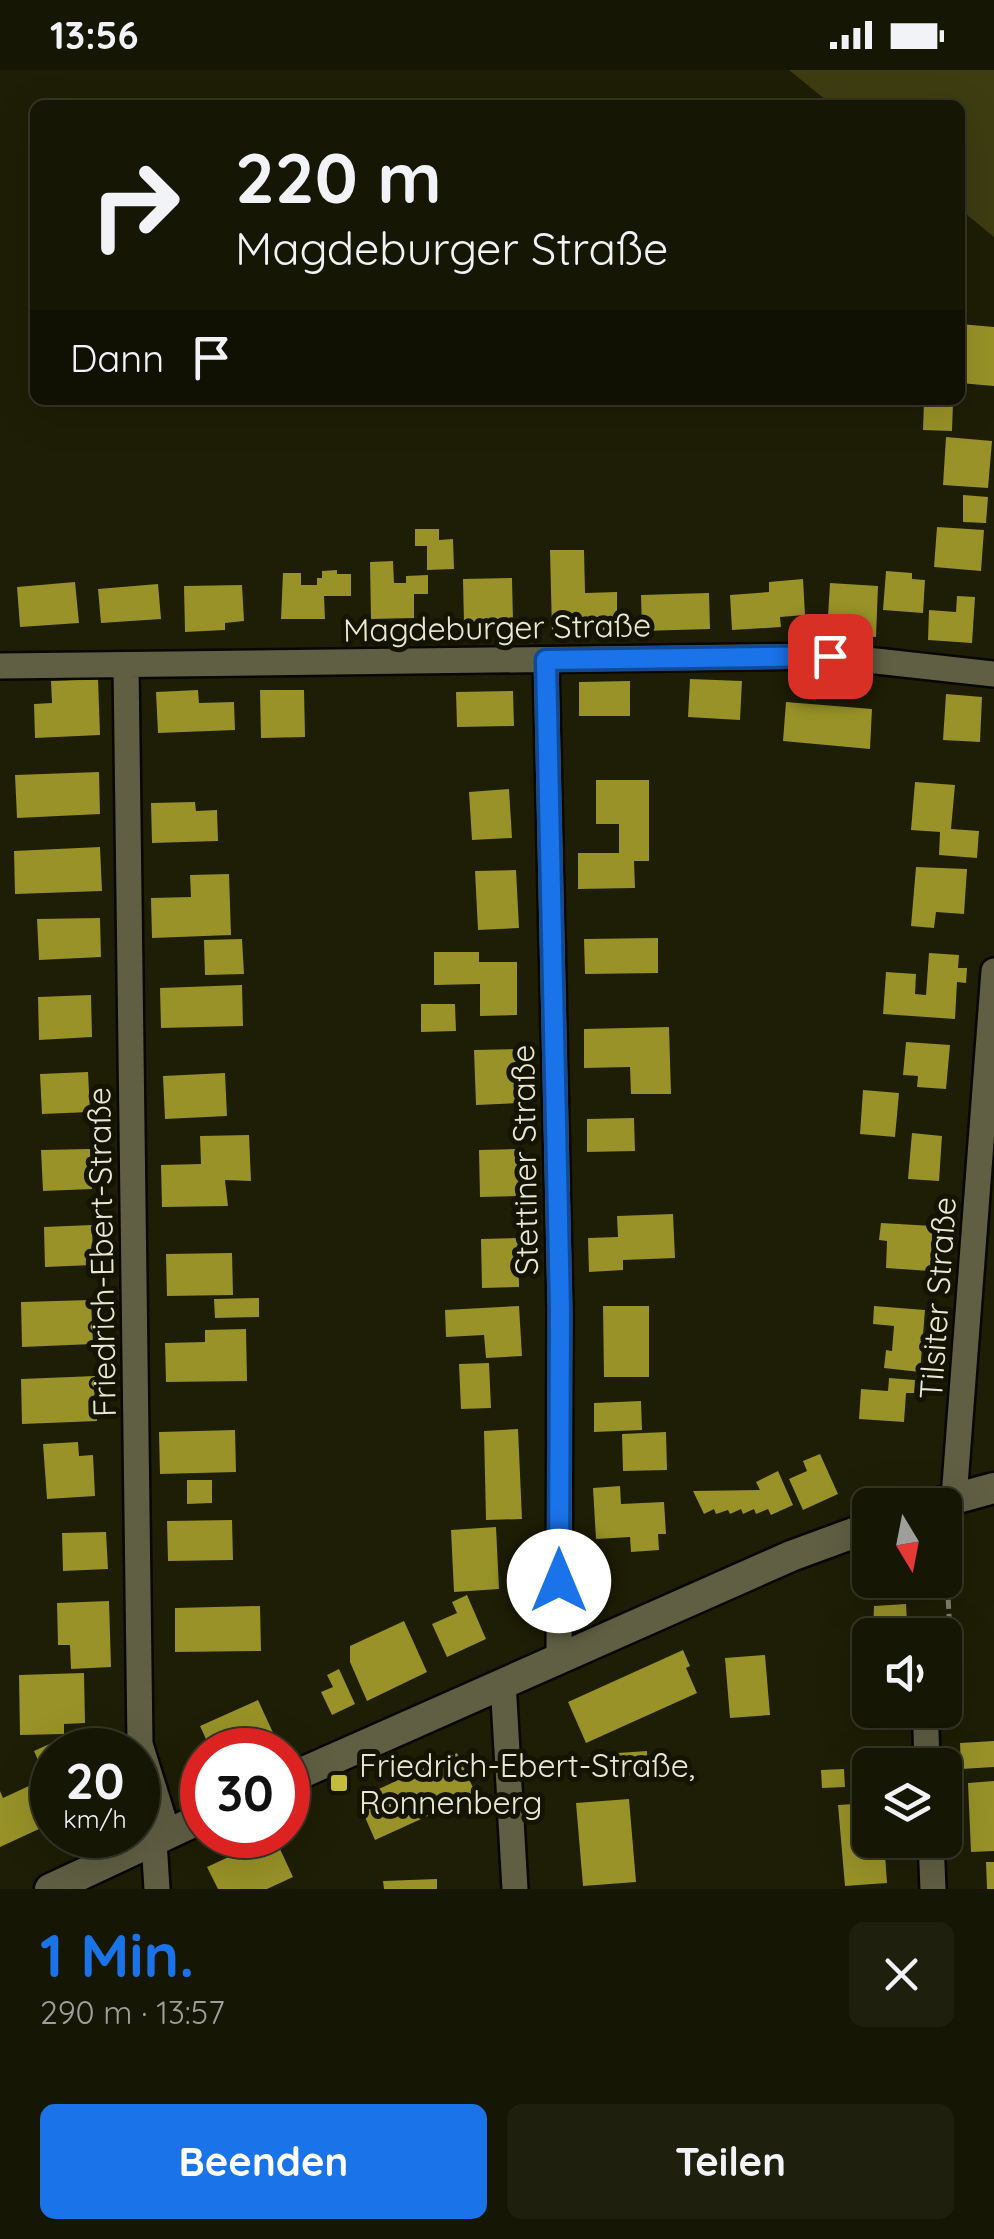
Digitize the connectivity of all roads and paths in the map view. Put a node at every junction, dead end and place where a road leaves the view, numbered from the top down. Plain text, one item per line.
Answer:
1 (546, 660) junction
2 (126, 665) junction
3 (0, 666) edge
4 (994, 674) edge
5 (994, 971) edge
6 (989, 1102) edge
7 (944, 1488) edge
8 (994, 1488) edge
9 (962, 1496) edge
10 (852, 1534) edge
11 (558, 1658) junction
12 (503, 1682) junction
13 (926, 1731) dead end
14 (926, 1748) edge
15 (310, 1769) edge
16 (180, 1828) edge
17 (161, 1837) junction
18 (931, 1858) edge
19 (50, 1889) edge
20 (157, 1889) edge
21 (515, 1889) edge
22 (933, 1889) edge

1 - 2 street, Magdeburger Straße
1 - 4 street, Magdeburger Straße
1 - 11 street, Stettiner Straße
2 - 3 street, Magdeburger Straße
2 - 17 street, Friedrich-Ebert-Straße
5 - 6 street, Tilsiter Straße
6 - 7 street, Tilsiter Straße
8 - 9 street
10 - 11 street
11 - 12 street
12 - 15 street
12 - 21 street
13 - 14 street
16 - 17 street
17 - 19 street
17 - 20 street, Friedrich-Ebert-Straße
18 - 22 street

